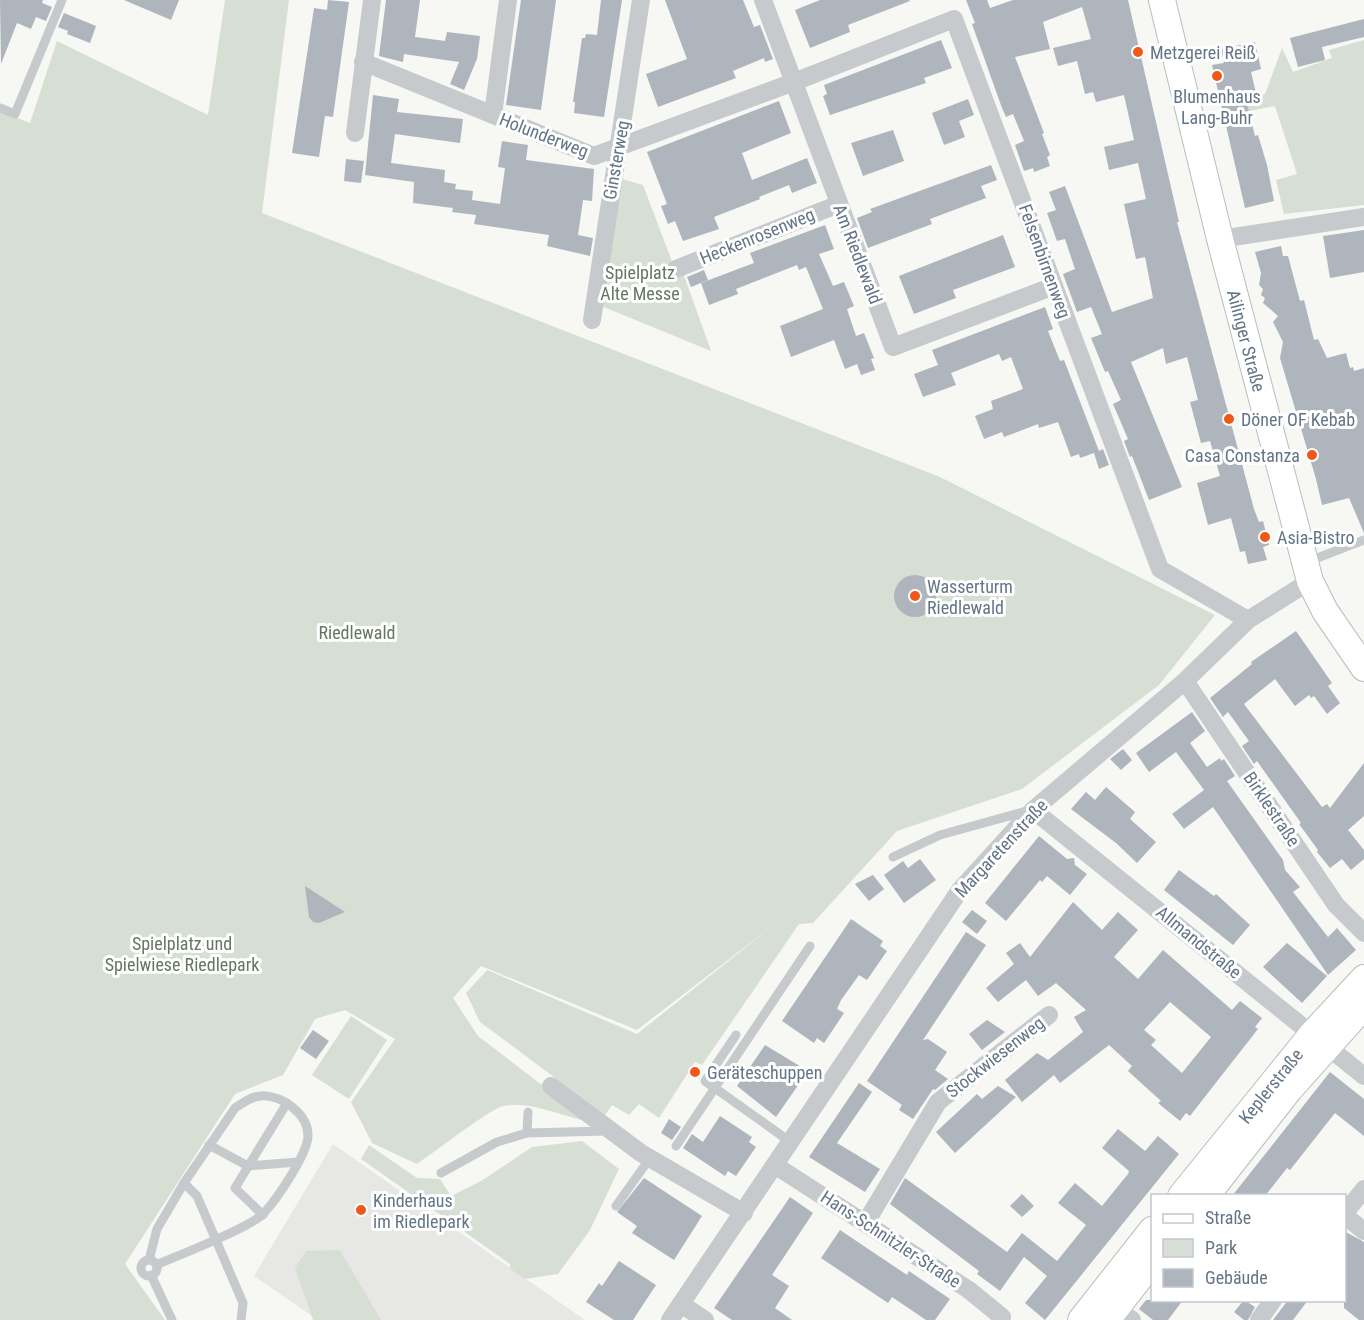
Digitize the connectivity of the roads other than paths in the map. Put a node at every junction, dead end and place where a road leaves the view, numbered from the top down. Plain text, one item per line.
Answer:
1 (62, 0) edge
2 (372, 0) edge
3 (508, 0) edge
4 (641, 0) edge
5 (763, 0) edge
6 (1162, 0) edge
7 (363, 62) junction
8 (794, 82) junction
9 (0, 108) edge
10 (493, 115) junction
11 (355, 133) dead end
12 (620, 146) junction
13 (839, 204) junction
14 (1364, 217) edge
15 (1220, 239) junction
16 (676, 269) dead end
17 (1054, 286) junction
18 (592, 320) dead end
19 (1364, 540) edge
20 (1308, 572) junction
21 (1248, 620) junction
22 (1364, 668) edge
23 (1185, 681) junction
24 (1033, 810) junction
25 (893, 857) dead end
26 (1364, 933) edge
27 (810, 946) dead end
28 (1364, 978) edge
29 (1364, 1006) edge
30 (1049, 1015) dead end
31 (736, 1035) dead end
32 (1320, 1039) junction
33 (1364, 1076) edge
34 (551, 1086) dead end
35 (716, 1090) junction
36 (286, 1103) junction
37 (528, 1112) dead end
38 (612, 1131) junction
39 (526, 1133) junction
40 (792, 1143) junction
41 (209, 1145) junction
42 (676, 1146) dead end
43 (650, 1158) junction
44 (298, 1162) junction
45 (248, 1166) junction
46 (776, 1166) junction
47 (441, 1173) dead end
48 (184, 1183) junction
49 (1364, 1190) edge
50 (1183, 1194) edge
51 (1207, 1194) edge
52 (616, 1206) dead end
53 (1346, 1212) edge
54 (744, 1213) junction
55 (263, 1215) junction
56 (1346, 1217) edge
57 (866, 1222) junction
58 (1364, 1231) edge
59 (1151, 1232) edge
60 (216, 1238) junction
61 (153, 1263) junction
62 (1151, 1263) edge
63 (151, 1275) junction
64 (1272, 1302) edge
65 (681, 1304) junction
66 (1113, 1311) edge
67 (1002, 1317) dead end
68 (172, 1320) edge
69 (241, 1320) edge
70 (670, 1320) edge
71 (705, 1320) edge
72 (1081, 1320) edge
73 (1258, 1320) edge

1 - 9 lane
2 - 7 street
3 - 10 street
4 - 12 street, Ginsterweg
5 - 8 street, Am Riedlewald
6 - 15 street, Ailinger Straße
7 - 10 street, Holunderweg
7 - 11 street
8 - 12 street, Holunderweg
8 - 13 street, Am Riedlewald
8 - 17 street, Felsenbirnenweg
10 - 12 street, Holunderweg
12 - 18 street, Ginsterweg
13 - 16 street, Heckenrosenweg
13 - 17 street, Am Riedlewald
14 - 15 street
15 - 20 street, Ailinger Straße
17 - 21 street, Felsenbirnenweg
19 - 20 lane
20 - 21 street, Margaretenstraße
20 - 22 street, Ailinger Straße
21 - 23 street, Margaretenstraße
23 - 24 street, Margaretenstraße
23 - 26 street, Birklestraße
24 - 25 lane
24 - 32 street, Allmandstraße
24 - 40 street, Margaretenstraße
27 - 35 lane
28 - 32 street, Keplerstraße
29 - 32 street, Keplerstraße
30 - 57 street, Stockwiesenweg
31 - 35 lane
32 - 33 street, Allmandstraße
32 - 50 street, Keplerstraße
32 - 51 street, Keplerstraße
34 - 38 street
35 - 40 lane
35 - 42 lane
36 - 41 lane
36 - 44 lane
36 - 45 lane
37 - 39 lane
38 - 39 lane
38 - 43 street
39 - 47 lane
40 - 46 street, Margaretenstraße
41 - 45 lane
41 - 48 lane
43 - 52 lane
43 - 54 street
44 - 45 lane
44 - 55 lane
45 - 55 lane
46 - 54 street, Margaretenstraße
46 - 57 street, Hans-Schnitzler-Straße
48 - 60 lane
48 - 61 lane
49 - 53 street
54 - 65 street, Margaretenstraße
55 - 60 lane
56 - 58 street
57 - 67 street, Hans-Schnitzler-Straße
59 - 66 street
60 - 61 lane
60 - 69 lane
61 - 63 lane
61 - 63 lane
62 - 66 street
63 - 68 lane
64 - 73 street
65 - 70 street, Margaretenstraße
65 - 71 street
66 - 72 street

